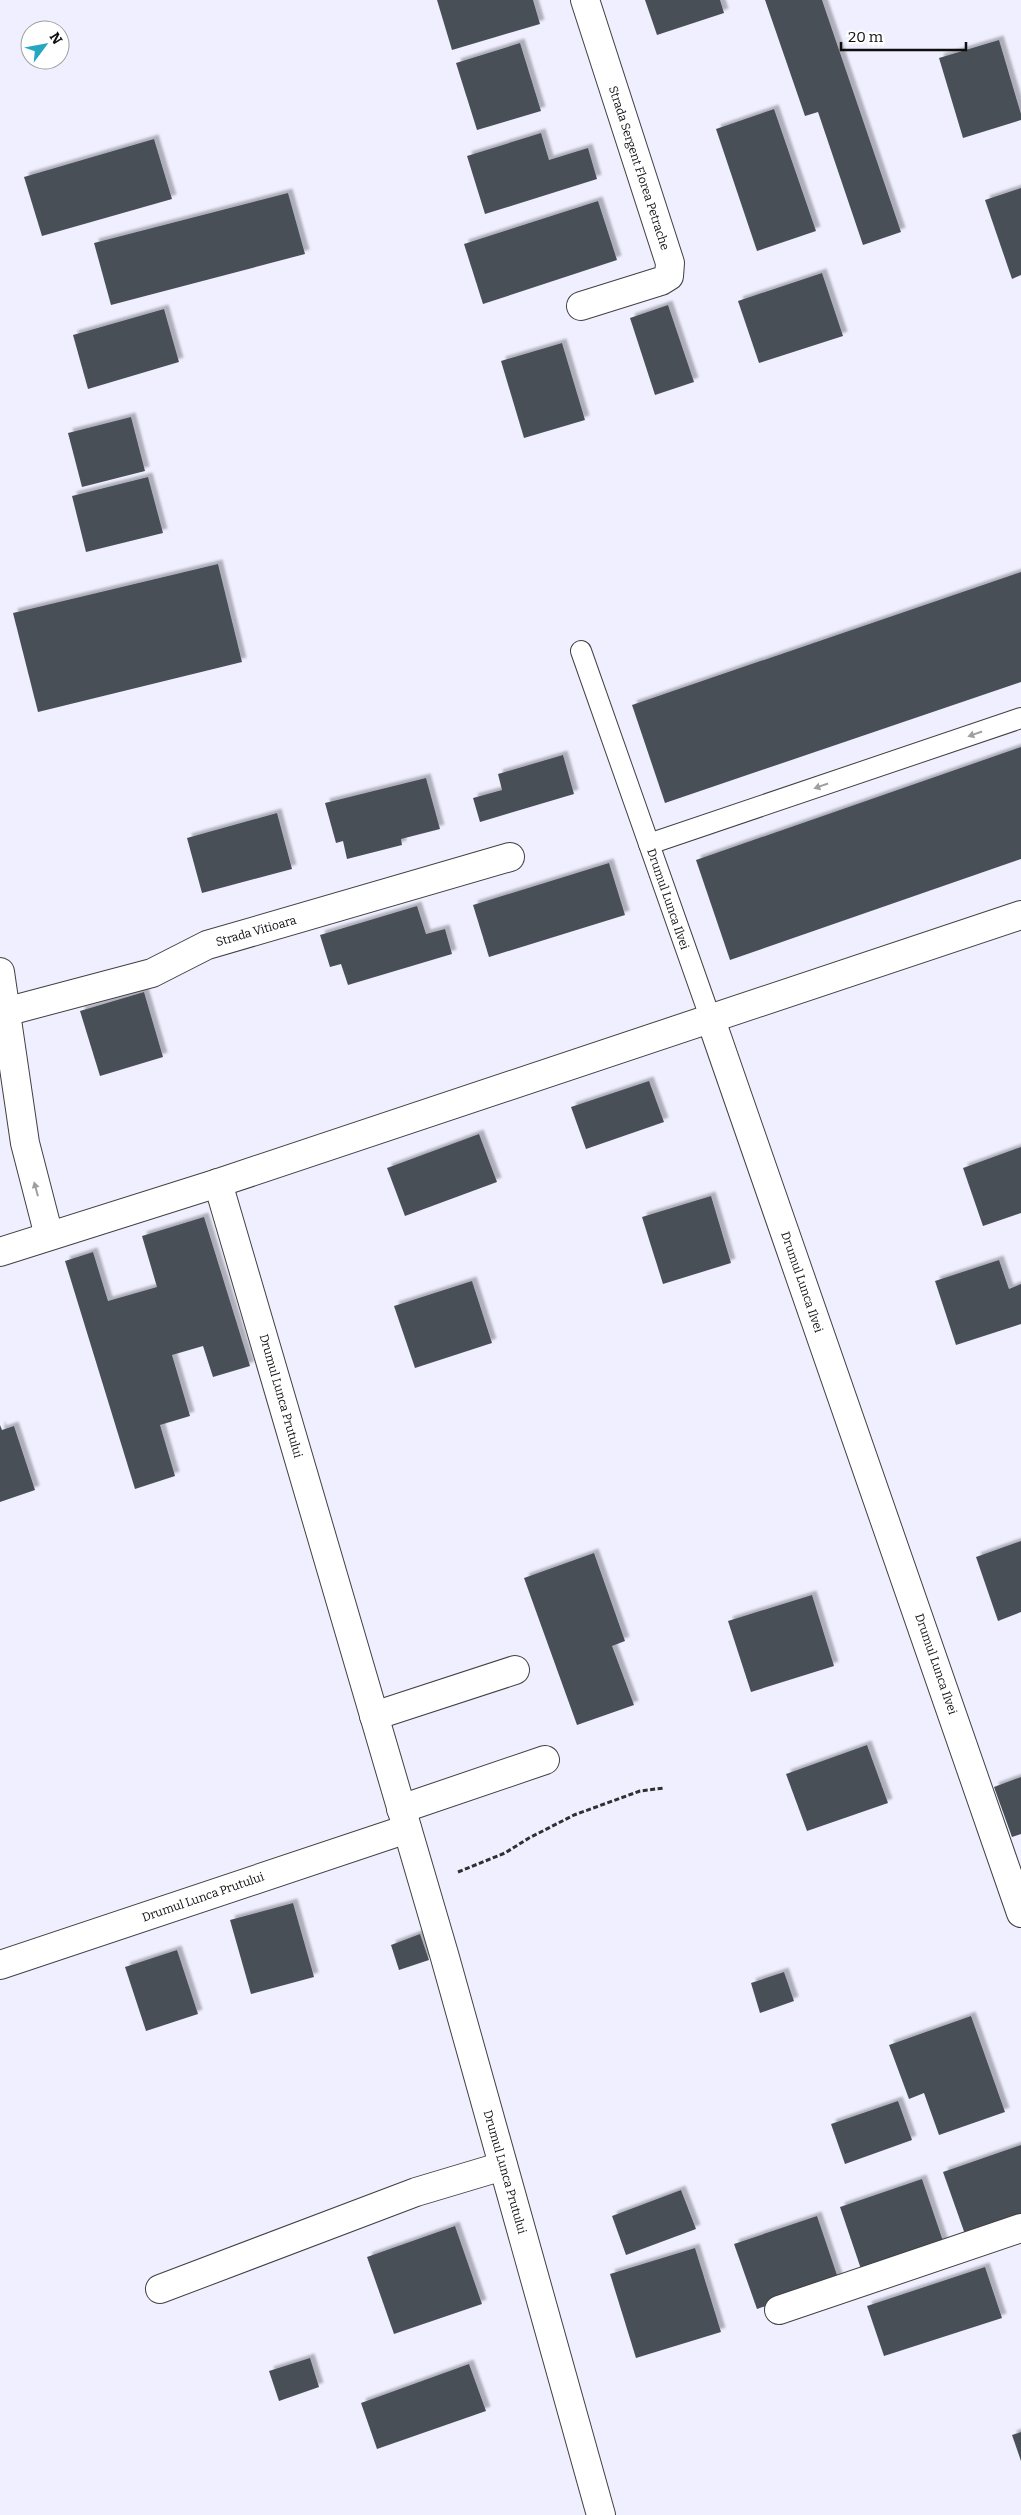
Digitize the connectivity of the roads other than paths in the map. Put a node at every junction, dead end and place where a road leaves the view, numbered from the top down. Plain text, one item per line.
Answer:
1 (585, 0) edge
2 (581, 306) dead end
3 (581, 651) dead end
4 (1021, 718) edge
5 (649, 844) junction
6 (510, 857) dead end
7 (1021, 915) edge
8 (0, 972) edge
9 (5, 1012) junction
10 (711, 1020) junction
11 (218, 1183) junction
12 (49, 1236) junction
13 (0, 1252) edge
14 (515, 1670) dead end
15 (374, 1716) junction
16 (545, 1760) dead end
17 (404, 1819) junction
18 (1021, 1913) edge
19 (0, 1965) edge
20 (503, 2166) junction
21 (1021, 2228) edge
22 (160, 2288) dead end
23 (779, 2310) dead end
24 (601, 2515) edge

1 - 2 street, Strada Sergent Florea Petrache
3 - 5 lane, Drumul Lunca Ilvei
4 -> 5 lane
5 - 10 lane, Drumul Lunca Ilvei
6 - 9 street, Strada Vitioara
7 - 10 street
8 - 9 street
12 -> 9 street
10 - 11 street
10 - 18 street, Drumul Lunca Ilvei
11 - 12 street
11 - 15 street, Drumul Lunca Prutului
12 - 13 street
14 - 15 street
15 - 17 street, Drumul Lunca Prutului
16 - 17 street
17 - 19 street, Drumul Lunca Prutului
17 - 20 street, Drumul Lunca Prutului
20 - 22 street
20 - 24 street, Drumul Lunca Prutului
21 - 23 street

